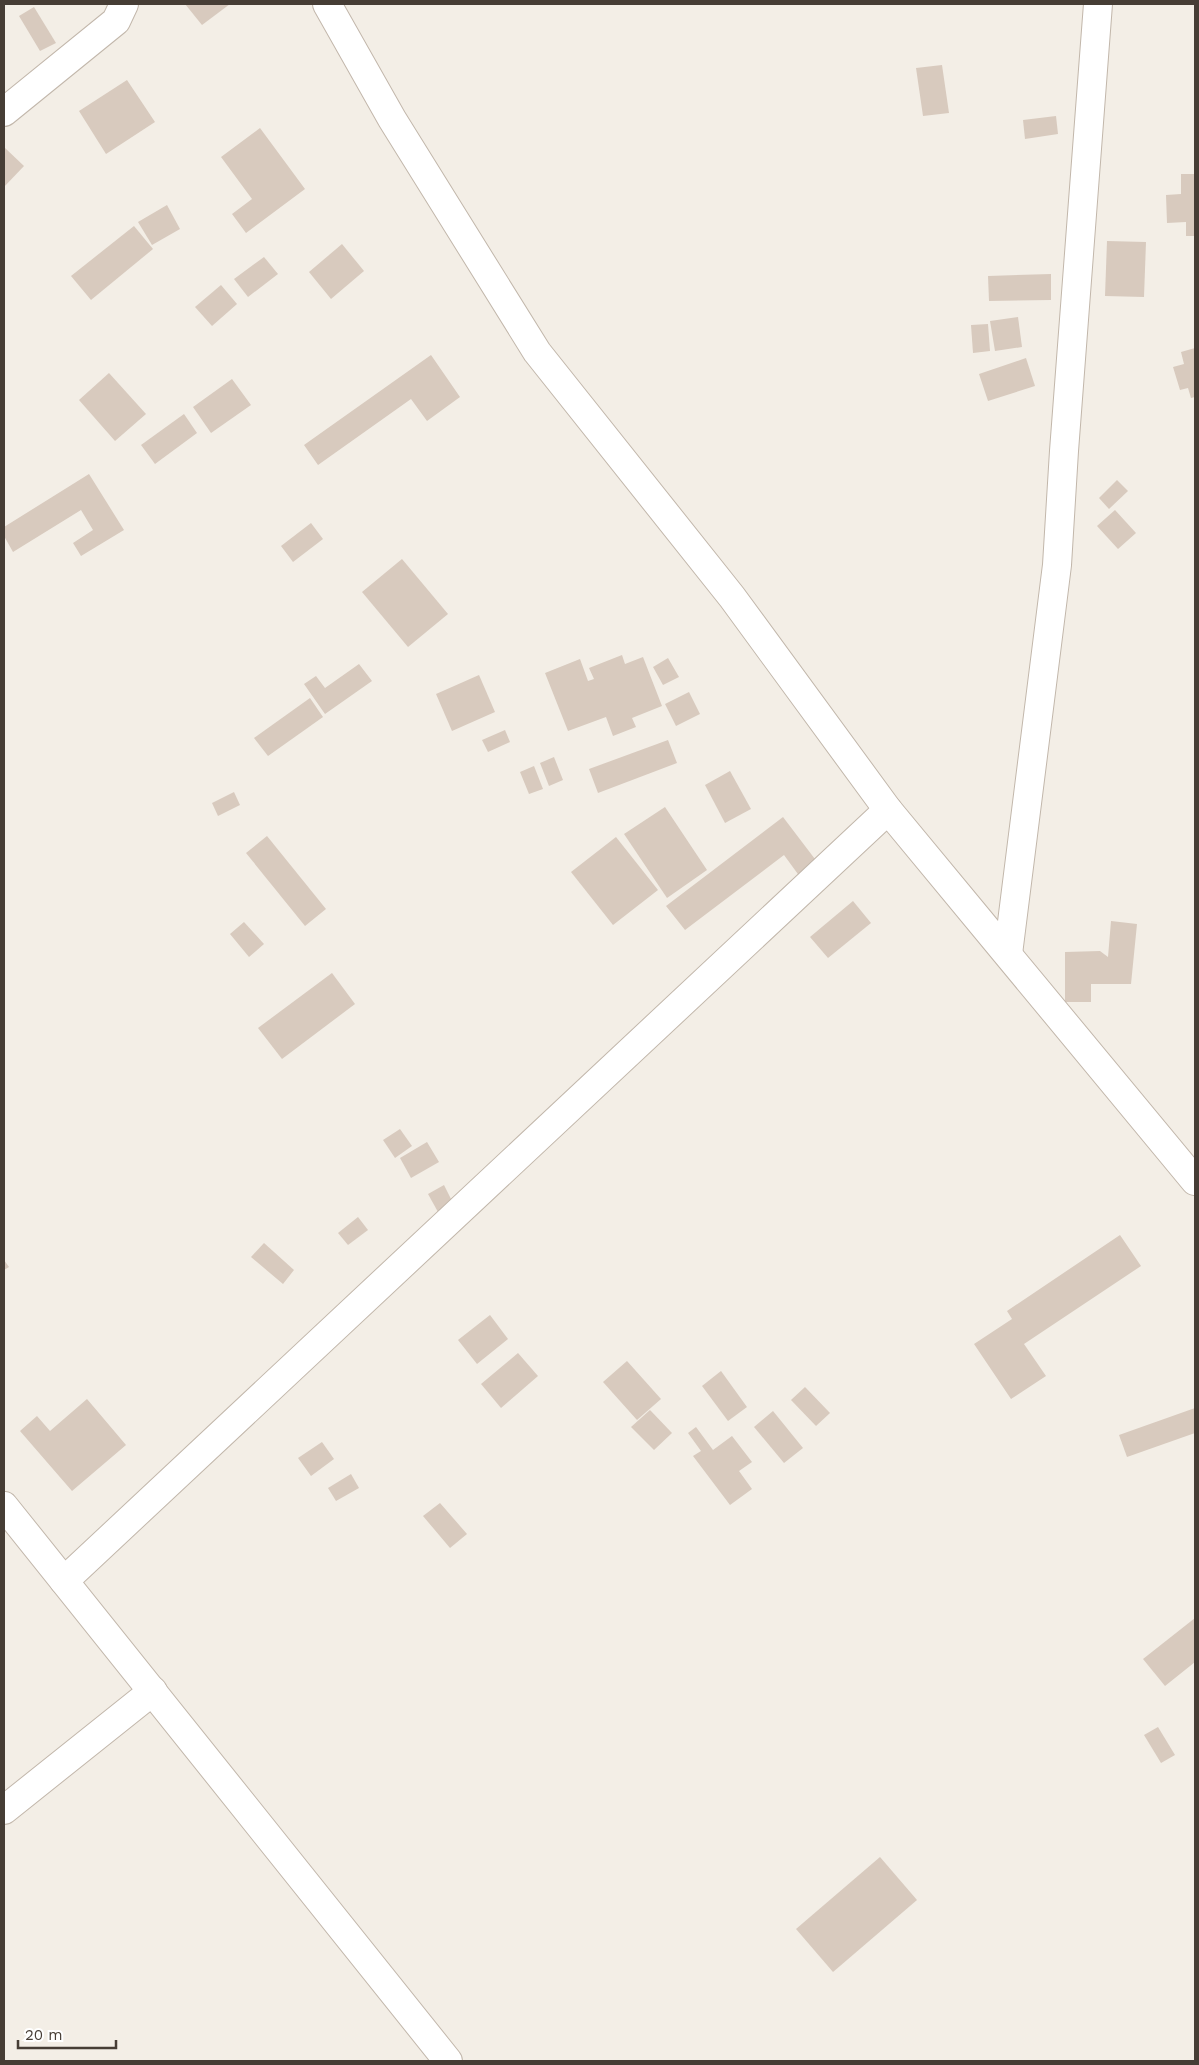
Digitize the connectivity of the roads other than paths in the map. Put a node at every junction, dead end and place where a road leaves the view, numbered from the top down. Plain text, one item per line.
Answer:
1 (124, 4) edge
2 (327, 4) edge
3 (1098, 4) edge
4 (4, 112) edge
5 (888, 810) junction
6 (1008, 954) junction
7 (1195, 1181) edge
8 (4, 1506) edge
9 (64, 1581) junction
10 (153, 1690) junction
11 (4, 1810) edge
12 (448, 2061) edge

1 - 4 street
2 - 5 street
3 - 6 street
5 - 6 street
5 - 9 street
6 - 7 street
8 - 9 street
9 - 10 street
10 - 11 street
10 - 12 street

